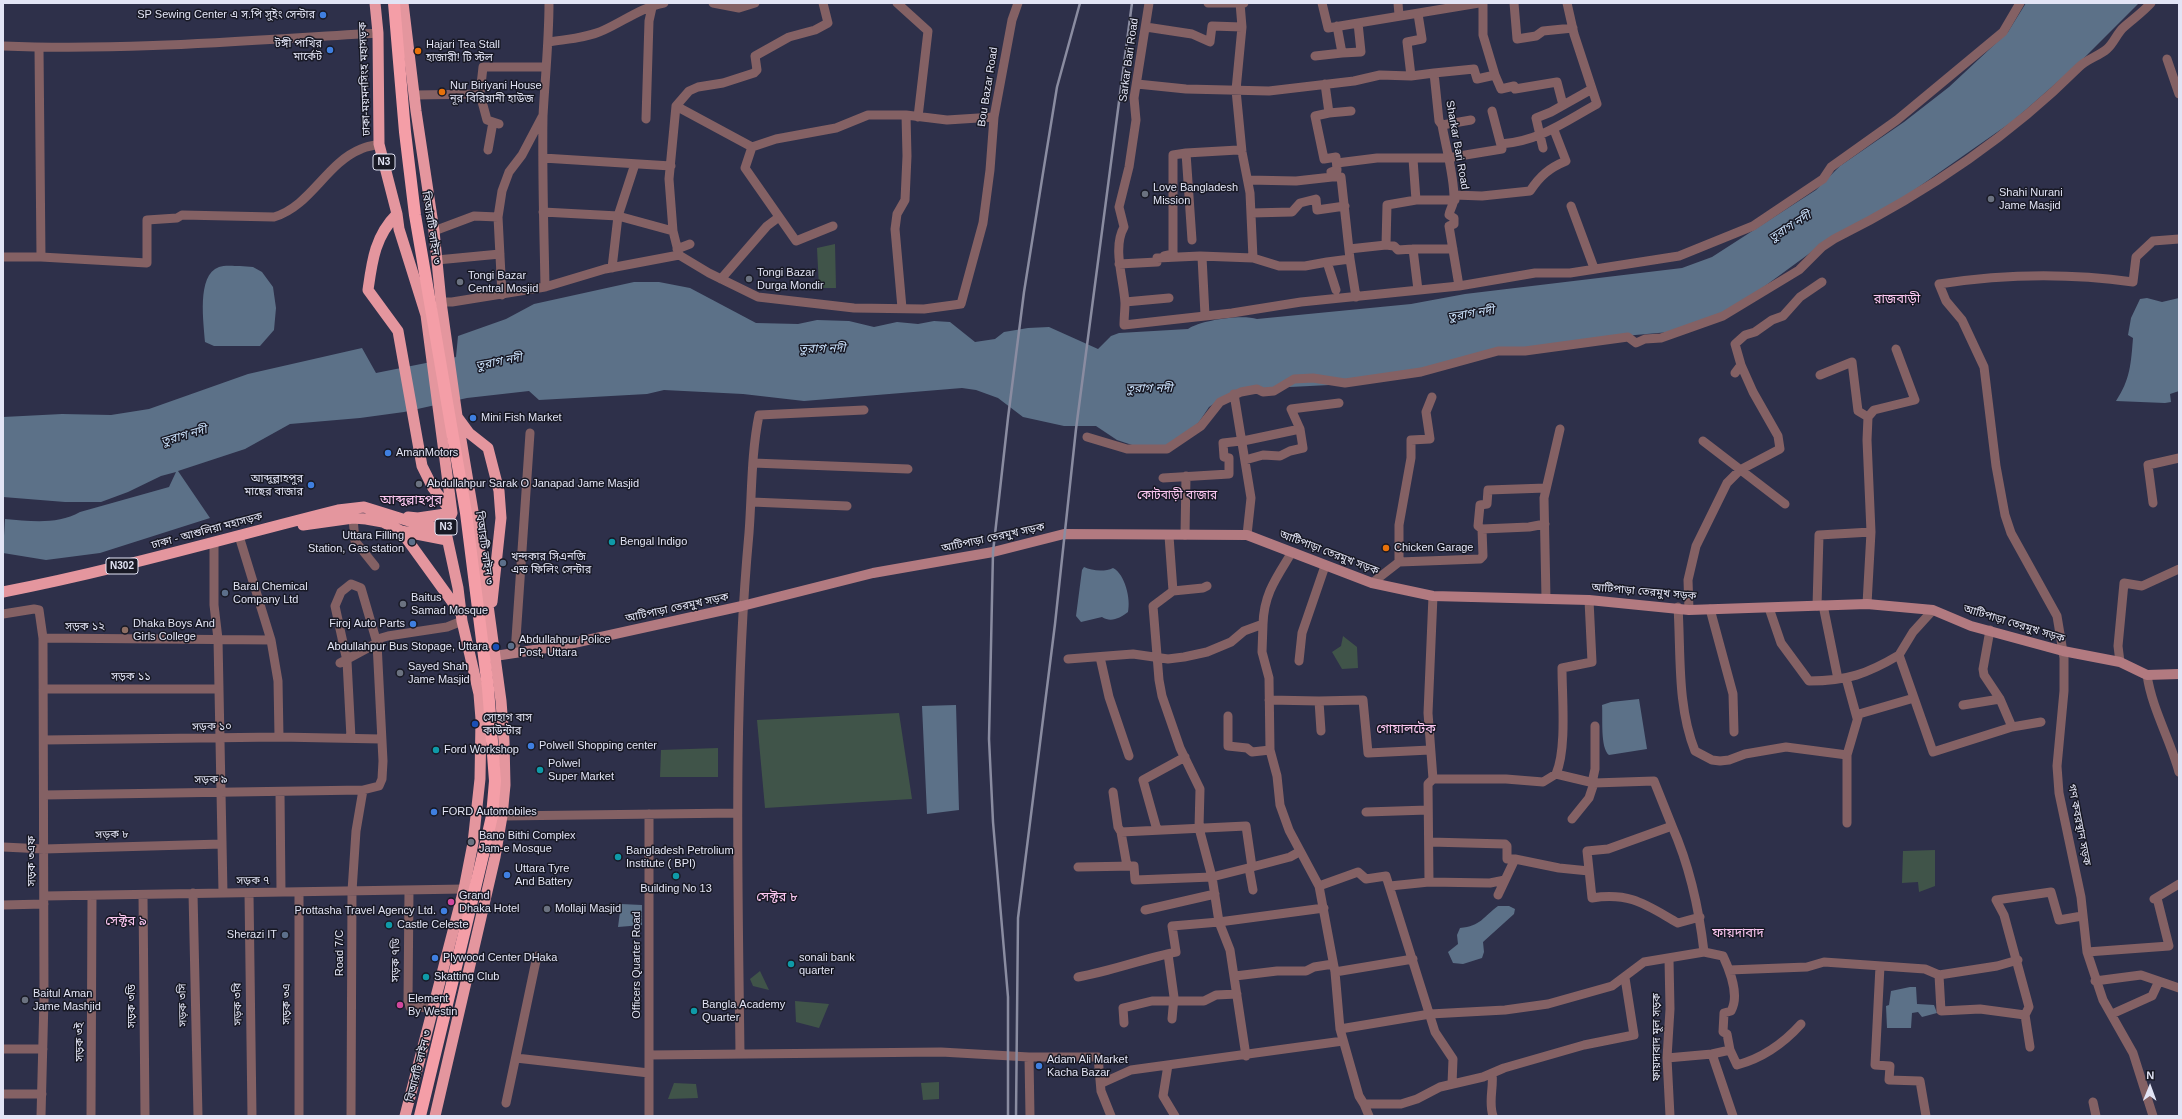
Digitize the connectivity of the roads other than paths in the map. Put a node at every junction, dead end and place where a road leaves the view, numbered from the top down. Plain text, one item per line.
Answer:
1 (375, 3) edge
2 (394, 3) edge
3 (403, 3) edge
4 (549, 3) edge
5 (664, 3) edge
6 (713, 3) edge
7 (755, 3) edge
8 (823, 3) edge
9 (897, 3) edge
10 (1018, 3) edge
11 (1149, 3) edge
12 (1208, 3) edge
13 (1211, 3) edge
14 (1240, 3) edge
15 (1244, 3) edge
16 (1322, 3) edge
17 (1398, 3) edge
18 (1479, 3) edge
19 (1483, 3) edge
20 (1514, 3) edge
21 (1567, 3) edge
22 (2020, 3) edge
23 (2151, 3) edge
24 (653, 4) edge
25 (1435, 7) edge
26 (1418, 14) junction
27 (1399, 15) junction
28 (1358, 23) junction
29 (1337, 26) junction
30 (1146, 27) junction
31 (1242, 27) junction
32 (1573, 28) junction
33 (378, 33) junction
34 (549, 42) junction
35 (3, 46) edge
36 (40, 48) junction
37 (1342, 54) junction
38 (1315, 56) dead end
39 (2167, 59) dead end
40 (546, 67) junction
41 (1434, 73) junction
42 (1495, 75) junction
43 (1411, 76) junction
44 (1137, 84) junction
45 (1325, 84) junction
46 (1592, 89) junction
47 (1236, 90) junction
48 (480, 94) junction
49 (2179, 94) edge
50 (415, 95) junction
51 (676, 106) junction
52 (1563, 106) junction
53 (1351, 110) dead end
54 (1492, 111) dead end
55 (1329, 113) junction
56 (543, 115) junction
57 (906, 115) junction
58 (994, 116) junction
59 (918, 117) junction
60 (646, 119) dead end
61 (1472, 120) dead end
62 (1442, 124) junction
63 (1554, 130) junction
64 (1540, 136) junction
65 (379, 144) junction
66 (1501, 144) junction
67 (752, 147) junction
68 (1543, 148) dead end
69 (488, 150) dead end
70 (1242, 152) junction
71 (1186, 153) junction
72 (543, 158) junction
73 (1447, 158) junction
74 (1413, 159) junction
75 (1337, 163) junction
76 (634, 164) junction
77 (671, 166) junction
78 (1332, 177) junction
79 (1248, 180) junction
80 (1454, 198) junction
81 (1416, 200) junction
82 (1345, 206) junction
83 (1571, 206) dead end
84 (543, 212) junction
85 (1251, 213) junction
86 (397, 214) junction
87 (618, 216) junction
88 (498, 217) junction
89 (779, 217) junction
90 (833, 226) dead end
91 (434, 231) junction
92 (673, 231) junction
93 (2179, 239) edge
94 (1192, 240) dead end
95 (690, 244) dead end
96 (1386, 245) junction
97 (1348, 249) junction
98 (1453, 249) junction
99 (1413, 250) junction
100 (678, 252) junction
101 (500, 254) junction
102 (1202, 257) junction
103 (3, 258) edge
104 (41, 258) junction
105 (1157, 258) junction
106 (1253, 258) junction
107 (1350, 259) junction
108 (437, 260) junction
109 (1327, 262) junction
110 (1119, 264) junction
111 (612, 268) junction
112 (1594, 268) junction
113 (721, 279) junction
114 (1822, 282) dead end
115 (1459, 286) junction
116 (545, 287) junction
117 (1336, 290) dead end
118 (1418, 290) junction
119 (502, 295) junction
120 (1356, 297) junction
121 (1169, 298) dead end
122 (441, 302) junction
123 (1124, 302) junction
124 (902, 308) junction
125 (1205, 315) junction
126 (1896, 349) dead end
127 (1742, 365) junction
128 (1736, 373) dead end
129 (1820, 375) dead end
130 (1234, 394) junction
131 (1432, 397) dead end
132 (1340, 404) dead end
133 (864, 410) dead end
134 (448, 415) junction
135 (1868, 417) junction
136 (1560, 429) dead end
137 (1300, 430) junction
138 (530, 433) dead end
139 (1087, 436) dead end
140 (1242, 441) junction
141 (1703, 441) dead end
142 (2179, 458) edge
143 (1245, 460) junction
144 (753, 464) junction
145 (908, 469) dead end
146 (1740, 470) junction
147 (1186, 476) junction
148 (1163, 478) dead end
149 (1546, 488) junction
150 (752, 502) junction
151 (2153, 503) dead end
152 (1784, 504) dead end
153 (847, 506) dead end
154 (452, 513) junction
155 (394, 516) junction
156 (353, 518) junction
157 (1545, 524) junction
158 (445, 528) junction
159 (1482, 529) junction
160 (401, 531) junction
161 (1871, 532) junction
162 (1185, 535) junction
163 (1247, 535) junction
164 (239, 536) junction
165 (1169, 536) junction
166 (447, 540) junction
167 (214, 543) junction
168 (1292, 552) junction
169 (1399, 562) junction
170 (374, 566) dead end
171 (1325, 566) junction
172 (2179, 569) edge
173 (1372, 583) junction
174 (1207, 586) dead end
175 (1173, 591) junction
176 (3, 592) edge
177 (1433, 596) junction
178 (1546, 599) junction
179 (1589, 600) junction
180 (1867, 604) junction
181 (742, 606) junction
182 (1820, 606) junction
183 (1678, 607) junction
184 (1769, 608) junction
185 (1710, 609) junction
186 (1688, 610) junction
187 (1933, 610) junction
188 (3, 614) edge
189 (462, 618) junction
190 (490, 624) junction
191 (1263, 624) junction
192 (1990, 630) junction
193 (44, 638) junction
194 (218, 639) junction
195 (271, 640) junction
196 (378, 642) junction
197 (2063, 651) junction
198 (515, 653) junction
199 (1900, 655) junction
200 (496, 656) junction
201 (1100, 657) junction
202 (1157, 658) junction
203 (1068, 660) dead end
204 (1299, 660) dead end
205 (344, 662) junction
206 (2120, 662) junction
207 (2179, 674) edge
208 (2147, 675) junction
209 (1842, 678) junction
210 (44, 689) junction
211 (219, 689) junction
212 (1914, 698) junction
213 (2000, 699) junction
214 (1269, 700) junction
215 (1319, 701) junction
216 (1962, 705) dead end
217 (1228, 716) dead end
218 (1857, 718) junction
219 (2042, 722) dead end
220 (1595, 726) dead end
221 (2012, 727) junction
222 (1321, 731) dead end
223 (1734, 732) dead end
224 (279, 737) junction
225 (351, 738) junction
226 (220, 739) junction
227 (381, 739) junction
228 (44, 740) junction
229 (1270, 750) junction
230 (1430, 750) junction
231 (1847, 755) junction
232 (1129, 756) dead end
233 (1184, 757) junction
234 (2179, 772) edge
235 (1556, 774) junction
236 (1433, 779) junction
237 (1593, 783) junction
238 (363, 790) junction
239 (221, 792) junction
240 (280, 792) junction
241 (1112, 792) dead end
242 (44, 795) junction
243 (1428, 810) junction
244 (1366, 812) dead end
245 (737, 813) junction
246 (649, 814) junction
247 (502, 816) junction
248 (1572, 819) dead end
249 (1847, 823) dead end
250 (1672, 826) junction
251 (1199, 828) junction
252 (1157, 830) junction
253 (1121, 832) junction
254 (1430, 842) junction
255 (222, 844) junction
256 (3, 847) edge
257 (44, 849) junction
258 (1299, 852) junction
259 (1516, 858) junction
260 (1127, 866) junction
261 (1078, 867) dead end
262 (1250, 867) junction
263 (1589, 871) junction
264 (1212, 877) junction
265 (1505, 880) junction
266 (1429, 882) junction
267 (2179, 884) edge
268 (1318, 886) junction
269 (1390, 886) junction
270 (464, 889) junction
271 (409, 890) junction
272 (1253, 890) dead end
273 (352, 891) junction
274 (281, 892) junction
275 (299, 892) junction
276 (193, 893) junction
277 (223, 893) junction
278 (249, 893) junction
279 (1215, 894) junction
280 (143, 895) junction
281 (1498, 895) dead end
282 (92, 896) junction
283 (44, 900) junction
284 (3, 906) edge
285 (1324, 908) junction
286 (1145, 910) dead end
287 (2082, 916) junction
288 (1700, 917) junction
289 (1219, 922) junction
290 (1704, 952) junction
291 (2087, 952) junction
292 (1168, 954) junction
293 (536, 956) dead end
294 (1413, 959) junction
295 (1669, 959) junction
296 (2018, 960) junction
297 (1880, 966) junction
298 (1334, 968) junction
299 (1729, 970) junction
300 (1939, 975) junction
301 (1235, 976) junction
302 (1078, 977) dead end
303 (1625, 978) junction
304 (2095, 981) junction
305 (2159, 981) junction
306 (2179, 988) edge
307 (1237, 994) junction
308 (1172, 1001) junction
309 (434, 1008) junction
310 (1430, 1014) junction
311 (2112, 1014) junction
312 (2025, 1015) junction
313 (1172, 1019) dead end
314 (1124, 1023) dead end
315 (1801, 1024) dead end
316 (1340, 1029) junction
317 (1343, 1041) junction
318 (2030, 1047) dead end
319 (3, 1049) edge
320 (43, 1049) junction
321 (1730, 1050) junction
322 (740, 1054) junction
323 (1712, 1054) junction
324 (649, 1055) junction
325 (1246, 1056) junction
326 (1029, 1057) junction
327 (516, 1058) junction
328 (1667, 1058) junction
329 (1168, 1065) junction
330 (649, 1073) junction
331 (1492, 1073) junction
332 (1102, 1083) junction
333 (1452, 1084) junction
334 (3, 1094) edge
335 (42, 1094) junction
336 (2092, 1102) dead end
337 (506, 1103) dead end
338 (1364, 1104) junction
339 (41, 1116) edge
340 (91, 1116) edge
341 (145, 1116) edge
342 (198, 1116) edge
343 (252, 1116) edge
344 (299, 1116) edge
345 (351, 1116) edge
346 (405, 1116) edge
347 (420, 1116) edge
348 (435, 1116) edge
349 (649, 1116) edge
350 (1030, 1116) edge
351 (1111, 1116) edge
352 (1175, 1116) edge
353 (1369, 1116) edge
354 (1493, 1116) edge
355 (1670, 1116) edge
356 (1733, 1116) edge
357 (1926, 1116) edge
358 (2096, 1116) edge
359 (2153, 1116) edge

1 - 33 highway, ঢাকা-ময়মনসিংহ মহাসড়ক / N3
2 - 134 highway, বিআরটি লাইন ৩
3 - 50 highway, N3
4 - 34 street
5 - 24 street
6 - 7 street
8 - 51 street
9 - 59 street
10 - 58 street, Bou Bazar Road
11 - 30 street, Sarkar Bari Road
12 - 13 street
13 - 14 street
14 - 15 street
14 - 31 street
16 - 29 street
17 - 27 street
18 - 25 street
19 - 42 street
20 - 32 street
21 - 32 street
22 - 112 street
23 - 130 street
24 - 34 street
24 - 60 street
25 - 26 street
26 - 27 street
26 - 43 street
27 - 28 street
28 - 29 street
28 - 37 street
29 - 37 street
30 - 31 street
30 - 44 street, Sarkar Bari Road
31 - 47 street
32 - 46 street
33 - 36 street
33 - 65 highway, ঢাকা-ময়মনসিংহ মহাসড়ক / N3
34 - 40 street
35 - 36 street
36 - 104 street
37 - 38 street
39 - 49 street
40 - 48 street
40 - 56 street
41 - 42 street
41 - 43 street
41 - 62 street, Sharkar Bari Road
42 - 52 street
43 - 45 street
44 - 47 street
44 - 110 street, Sarkar Bari Road
45 - 47 street
45 - 55 street
46 - 52 street
46 - 63 street
47 - 70 street
48 - 50 street
48 - 69 street
50 - 91 highway, N3
51 - 67 street
51 - 77 street
52 - 64 street
53 - 55 street
54 - 66 street
55 - 75 street
56 - 72 street
56 - 88 street
57 - 59 street
57 - 67 street
57 - 124 street
58 - 59 street
58 - 124 street, Bou Bazar Road
61 - 62 street
62 - 73 street, Sharkar Bari Road
63 - 64 street
63 - 80 street
64 - 66 street
64 - 68 street
65 - 86 highway, ঢাকা-ময়মনসিংহ মহাসড়ক / N3
65 - 104 street
66 - 73 street
67 - 89 street
70 - 71 street
70 - 79 street
71 - 94 street
71 - 105 street
72 - 76 street
72 - 84 street
73 - 74 street
73 - 80 street, Sharkar Bari Road
74 - 75 street
74 - 81 street
75 - 78 street
76 - 77 street
76 - 87 street
77 - 92 street
78 - 79 street
78 - 82 street
79 - 85 street
80 - 81 street
80 - 98 street, Sharkar Bari Road
81 - 96 street
82 - 85 street
82 - 97 street
83 - 112 street
84 - 87 street
84 - 116 street
85 - 106 street
86 - 134 highway, ঢাকা-ময়মনসিংহ মহাসড়ক / N3
86 - 154 highway
87 - 92 street
87 - 111 street
88 - 91 street
88 - 101 street
89 - 90 street
89 - 113 street
91 - 108 highway, N3
92 - 100 street
93 - 197 street, গণ কবরস্থান সড়ক
95 - 100 street
96 - 97 street
96 - 99 street
97 - 107 street
98 - 99 street
98 - 115 street, Sharkar Bari Road
99 - 118 street
100 - 111 street
100 - 113 street
101 - 108 street
101 - 119 street
102 - 105 street
102 - 106 street
102 - 125 street
103 - 104 street
105 - 110 street
106 - 109 street
107 - 109 street
107 - 120 street
108 - 122 highway, N3
109 - 117 street
110 - 123 street, Sarkar Bari Road
111 - 116 street
112 - 115 street
113 - 124 street
114 - 127 street
115 - 118 street
116 - 119 street
118 - 120 street
119 - 122 street
120 - 125 street
121 - 123 street
122 - 134 highway, N3
123 - 125 street, Sarkar Bari Road
126 - 135 street
127 - 128 street
127 - 146 street
129 - 135 street
130 - 139 street
130 - 140 street
131 - 169 street
132 - 137 street
133 - 144 street
134 - 154 highway, N3
134 - 190 highway, N3
134 - 190 highway
134 - 347 highway, বিআরটি লাইন ৩
135 - 161 street
136 - 149 street
137 - 140 street
137 - 143 street
138 - 198 street
140 - 143 street
140 - 147 street
141 - 146 street
142 - 151 street
143 - 163 street
144 - 145 street
144 - 150 street
146 - 152 street
146 - 186 street
147 - 148 street
147 - 162 street
149 - 157 street
149 - 159 street
150 - 153 street
150 - 181 street
154 - 155 highway, ঢাকা - আশুলিয়া মহাসড়ক / N302
154 - 158 highway, N3
155 - 158 highway, ঢাকা - আশুলিয়া মহাসড়ক / N302
155 - 164 highway, ঢাকা - আশুলিয়া মহাসড়ক / N302
156 - 160 highway, N302
156 - 164 highway, N302
156 - 170 street
157 - 159 street
157 - 178 street
158 - 166 highway, N3
159 - 169 street
160 - 166 highway, N302
160 - 189 highway
161 - 180 street
161 - 182 street
162 - 163 main road, আটিপাড়া তেরমুখ সড়ক
162 - 165 main road, আটিপাড়া তেরমুখ সড়ক
163 - 168 main road, আটিপাড়া তেরমুখ সড়ক
164 - 167 highway, ঢাকা - আশুলিয়া মহাসড়ক / N302
164 - 195 street
165 - 175 street
165 - 181 main road, আটিপাড়া তেরমুখ সড়ক
166 - 189 highway, N3
167 - 176 highway, ঢাকা - আশুলিয়া মহাসড়ক / N302
167 - 194 street
168 - 171 main road, আটিপাড়া তেরমুখ সড়ক
168 - 191 street
169 - 173 street
171 - 173 main road, আটিপাড়া তেরমুখ সড়ক
171 - 204 street
172 - 206 street
173 - 177 main road, আটিপাড়া তেরমুখ সড়ক
174 - 175 street
175 - 202 street
177 - 178 main road, আটিপাড়া তেরমুখ সড়ক
177 - 230 street
178 - 179 main road, আটিপাড়া তেরমুখ সড়ক
179 - 183 main road, আটিপাড়া তেরমুখ সড়ক
179 - 235 street
180 - 182 main road, আটিপাড়া তেরমুখ সড়ক
180 - 187 main road, আটিপাড়া তেরমুখ সড়ক
181 - 198 main road, আটিপাড়া তেরমুখ সড়ক
181 - 245 street
182 - 184 main road, আটিপাড়া তেরমুখ সড়ক
182 - 209 street
183 - 186 main road, আটিপাড়া তেরমুখ সড়ক
183 - 231 street
184 - 185 main road, আটিপাড়া তেরমুখ সড়ক
184 - 209 street
185 - 186 main road, আটিপাড়া তেরমুখ সড়ক
185 - 223 street
187 - 192 main road, আটিপাড়া তেরমুখ সড়ক
187 - 199 street
188 - 193 street, সড়ক ৩এফ
189 - 196 street
189 - 270 highway, N3
190 - 200 highway, N3
191 - 202 street
191 - 214 street
192 - 197 main road, আটিপাড়া তেরমুখ সড়ক
192 - 213 street
193 - 194 street, সড়ক ১২
193 - 210 street, সড়ক ৩এফ
194 - 195 street, সড়ক ১২
194 - 211 street
195 - 224 street
196 - 205 street
196 - 205 street
196 - 227 street
197 - 206 main road, আটিপাড়া তেরমুখ সড়ক
197 - 287 street, গণ কবরস্থান সড়ক
198 - 200 main road, আটিপাড়া তেরমুখ সড়ক
199 - 209 street
199 - 212 street
200 - 247 highway, N3
201 - 202 street
201 - 203 street
201 - 232 street
202 - 233 street
205 - 225 street
206 - 208 main road, আটিপাড়া তেরমুখ সড়ক
207 - 208 main road, আটিপাড়া তেরমুখ সড়ক
208 - 234 street
209 - 218 street
210 - 211 street, সড়ক ১১
210 - 228 street, সড়ক ৩এফ
211 - 226 street
212 - 218 street
212 - 221 street
213 - 216 street
213 - 221 street
214 - 215 street
214 - 229 street
215 - 222 street
215 - 230 street
217 - 229 street
218 - 231 street
219 - 221 street
220 - 237 street
224 - 225 street, সড়ক ১০
224 - 226 street, সড়ক ১০
225 - 227 street, সড়ক ১০
226 - 228 street, সড়ক ১০
226 - 239 street
227 - 238 street, সড়ক ৯
228 - 242 street, সড়ক ৩এফ
229 - 258 street
230 - 236 street
231 - 249 street
233 - 251 street
233 - 252 street
235 - 236 street
235 - 237 street
236 - 243 street
237 - 248 street
237 - 250 street
238 - 240 street, সড়ক ৯
238 - 273 street, Road 7/C
239 - 240 street, সড়ক ৯
239 - 242 street, সড়ক ৯
239 - 255 street
240 - 274 street
241 - 253 street
242 - 257 street, সড়ক ৩এফ
243 - 244 street
243 - 254 street
245 - 246 street
245 - 322 street
246 - 247 street
246 - 324 street, Officers Quarter Road
247 - 348 highway, N3
250 - 263 street
250 - 288 street
251 - 252 street
251 - 262 street
251 - 264 street
252 - 253 street
253 - 260 street
254 - 259 street
254 - 266 street
255 - 257 street, সড়ক ৮
255 - 277 street
256 - 257 street, সড়ক ৮
257 - 283 street, সড়ক ৩এফ
258 - 262 street
258 - 268 street
259 - 263 street
259 - 265 street
260 - 261 street
260 - 264 street
262 - 264 street
262 - 272 street
263 - 288 street
264 - 279 street
265 - 266 street
265 - 281 street
266 - 269 street
267 - 291 street
268 - 269 street
268 - 285 street
269 - 294 street
270 - 271 street, সড়ক ৭
270 - 309 highway, N3
271 - 273 street, সড়ক ৭
271 - 309 street, সড়ক ৭ডি
273 - 275 street, সড়ক ৭
273 - 345 street, Road 7/C
274 - 275 street, সড়ক ৭
274 - 278 street, সড়ক ৭
275 - 344 street, সড়ক ৩এ
276 - 277 street, সড়ক ৭
276 - 280 street, সড়ক ৭
276 - 342 street, সড়ক ৩সি
277 - 278 street, সড়ক ৭
278 - 343 street, সড়ক ৩বি
279 - 286 street
279 - 289 street
280 - 282 street, সড়ক ৭
280 - 341 street, সড়ক ৩ডি
282 - 283 street, সড়ক ৭
282 - 340 street, সড়ক ৩ই
283 - 284 street, সড়ক ৭
283 - 320 street, সড়ক ৩এফ
285 - 289 street
285 - 298 street
287 - 291 street, গণ কবরস্থান সড়ক
287 - 296 street
288 - 290 street
289 - 292 street
289 - 301 street
290 - 295 street
290 - 299 street
291 - 304 street, গণ কবরস্থান সড়ক
292 - 302 street
292 - 308 street
293 - 327 street
294 - 298 street
294 - 310 street
295 - 303 street
295 - 328 street, ফায়দাবাদ মূল সড়ক
296 - 300 street
296 - 312 street
297 - 299 street
297 - 300 street
297 - 357 street
298 - 301 street
298 - 316 street
299 - 321 street
300 - 312 street
301 - 307 street
303 - 310 street
303 - 331 street
304 - 305 street
304 - 311 street, গণ কবরস্থান সড়ক
305 - 306 street
305 - 311 street
307 - 308 street
307 - 325 street
308 - 313 street
308 - 314 street
309 - 346 highway, N3
310 - 316 street
310 - 333 street
311 - 359 street, গণ কবরস্থান সড়ক
312 - 318 street
315 - 321 street
316 - 317 street
317 - 325 street
317 - 338 street
319 - 320 street
320 - 335 street, সড়ক ৩এফ
321 - 323 street
322 - 324 street
322 - 326 street
323 - 328 street
323 - 356 street
324 - 330 street, Officers Quarter Road
325 - 329 street
326 - 332 street
326 - 350 street
327 - 330 street
327 - 337 street
328 - 355 street, ফায়দাবাদ মূল সড়ক
329 - 332 street
329 - 352 street
330 - 349 street, Officers Quarter Road
331 - 333 street
331 - 354 street
332 - 351 street
333 - 338 street
334 - 335 street
335 - 339 street, সড়ক ৩এফ
336 - 358 street
338 - 353 street

